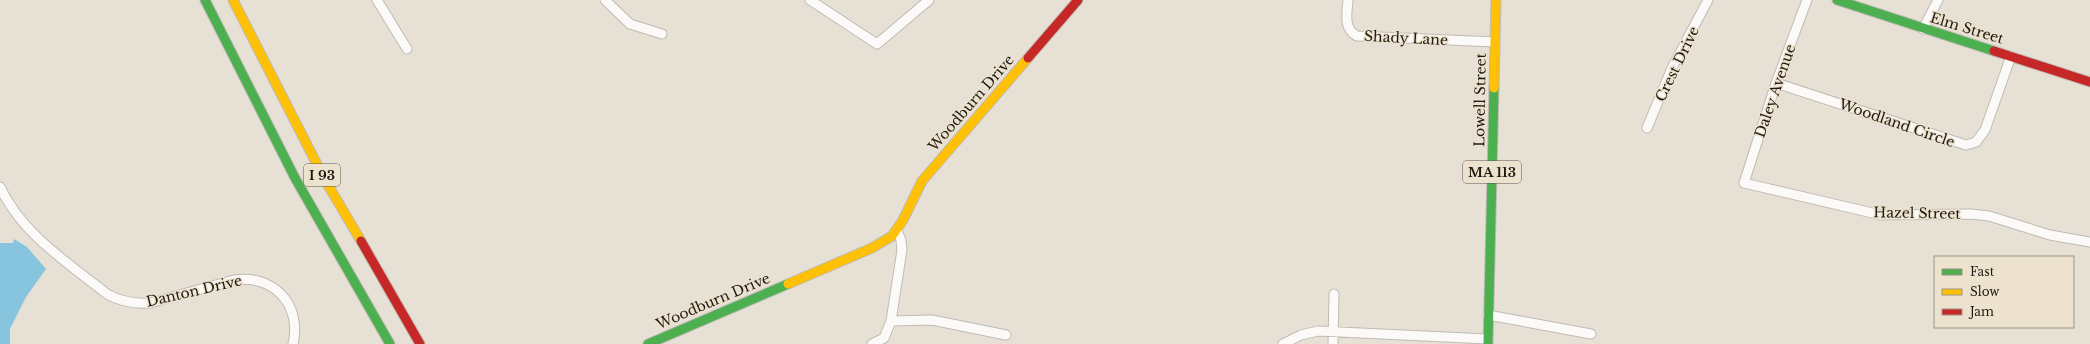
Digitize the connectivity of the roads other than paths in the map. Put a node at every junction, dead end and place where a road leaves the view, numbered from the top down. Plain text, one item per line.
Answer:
1 (205, 0) edge
2 (233, 0) edge
3 (377, 0) edge
4 (605, 0) edge
5 (810, 0) edge
6 (929, 0) edge
7 (1078, 0) edge
8 (1348, 0) edge
9 (1496, 0) edge
10 (1708, 0) edge
11 (1807, 0) edge
12 (1836, 0) edge
13 (1938, 0) edge
14 (1923, 29) junction
15 (662, 34) dead end
16 (1495, 42) junction
17 (407, 49) dead end
18 (2011, 56) junction
19 (2090, 82) edge
20 (1776, 83) junction
21 (1647, 128) dead end
22 (1744, 183) joint
23 (0, 187) edge
24 (897, 231) junction
25 (2090, 242) edge
26 (1334, 294) dead end
27 (1488, 315) junction
28 (891, 321) junction
29 (1333, 332) junction
30 (1006, 334) dead end
31 (1591, 334) dead end
32 (1488, 341) edge
33 (293, 344) edge
34 (390, 344) edge
35 (420, 344) edge
36 (648, 344) edge
37 (872, 344) edge
38 (1283, 344) edge
39 (1333, 344) edge

1 - 34 main road, I 93
2 - 35 main road, I 93
3 - 17 street
4 - 15 street
5 - 6 street
7 - 24 main road, Woodburn Drive
8 - 16 street, Shady Lane
9 - 16 main road, Lowell Street / MA 113
10 - 21 street, Crest Drive
11 - 20 street, Daley Avenue
12 - 14 main road, Elm Street
13 - 14 street
14 - 18 main road, Elm Street
16 - 27 main road, Lowell Street / MA 113
18 - 19 main road, Elm Street
18 - 20 street, Woodland Circle
20 - 22 street, Daley Avenue
22 - 25 street, Hazel Street
23 - 33 street, Danton Drive
24 - 28 street
24 - 36 main road, Woodburn Drive
26 - 29 street
27 - 31 street
27 - 32 main road, Lowell Street / MA 113
28 - 30 street
28 - 37 street
29 - 32 street
29 - 38 street
29 - 39 street

